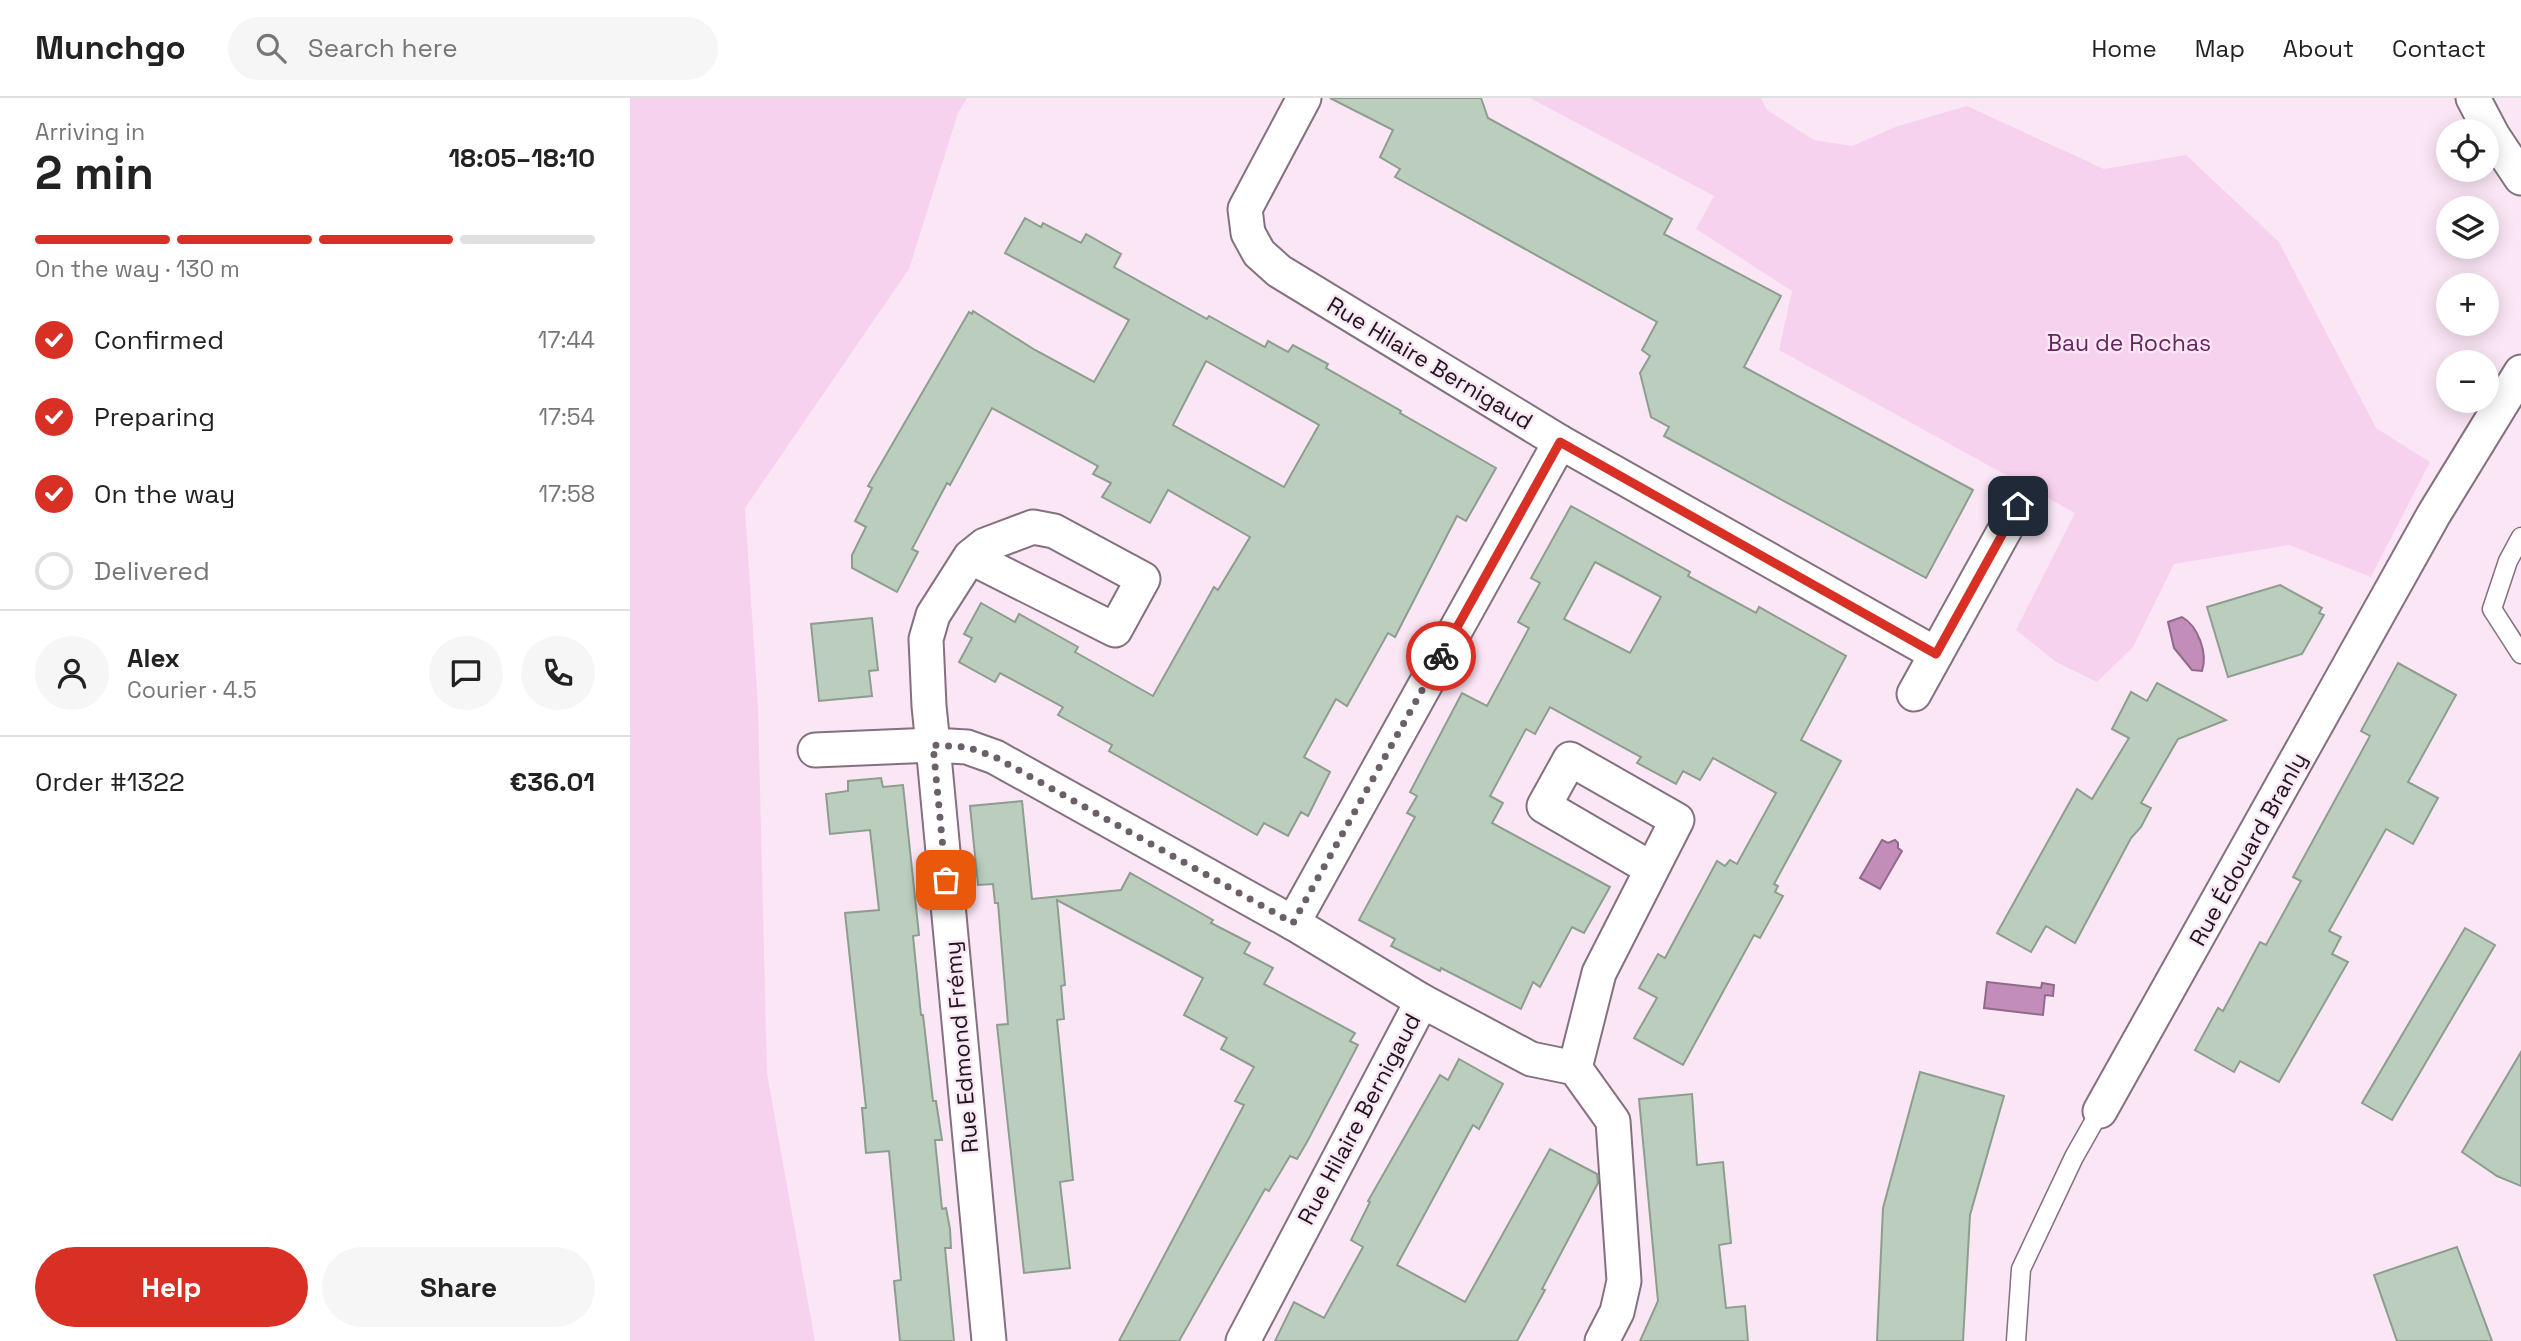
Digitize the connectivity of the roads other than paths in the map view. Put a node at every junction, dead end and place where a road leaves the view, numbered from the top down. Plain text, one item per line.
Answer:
1 (1304, 98) edge
2 (2473, 98) edge
3 (2521, 178) edge
4 (2521, 372) edge
5 (1560, 442) junction
6 (2018, 506) dead end
7 (2521, 537) edge
8 (970, 557) dead end
9 (2521, 653) edge
10 (1936, 654) junction
11 (1914, 694) dead end
12 (933, 745) junction
13 (815, 750) dead end
14 (1652, 869) dead end
15 (1293, 923) junction
16 (1422, 1001) junction
17 (1575, 1068) junction
18 (2101, 1111) joint
19 (989, 1341) edge
20 (1243, 1341) edge
21 (1602, 1341) edge
22 (2016, 1341) edge

1 - 5 street, Rue Hilaire Bernigaud
2 - 3 street
4 - 18 street, Rue Édouard Branly
5 - 10 street, Rue Hilaire Bernigaud
5 - 15 street
6 - 10 street
7 - 9 lane
8 - 12 street, Rue Edmond Frémy
10 - 11 street
12 - 13 street
12 - 15 street, Rue Hilaire Bernigaud
12 - 19 street, Rue Edmond Frémy
14 - 17 street
15 - 16 street, Rue Hilaire Bernigaud
16 - 17 street
16 - 20 street, Rue Hilaire Bernigaud
17 - 21 street
18 - 22 lane, Rue Édouard Branly

